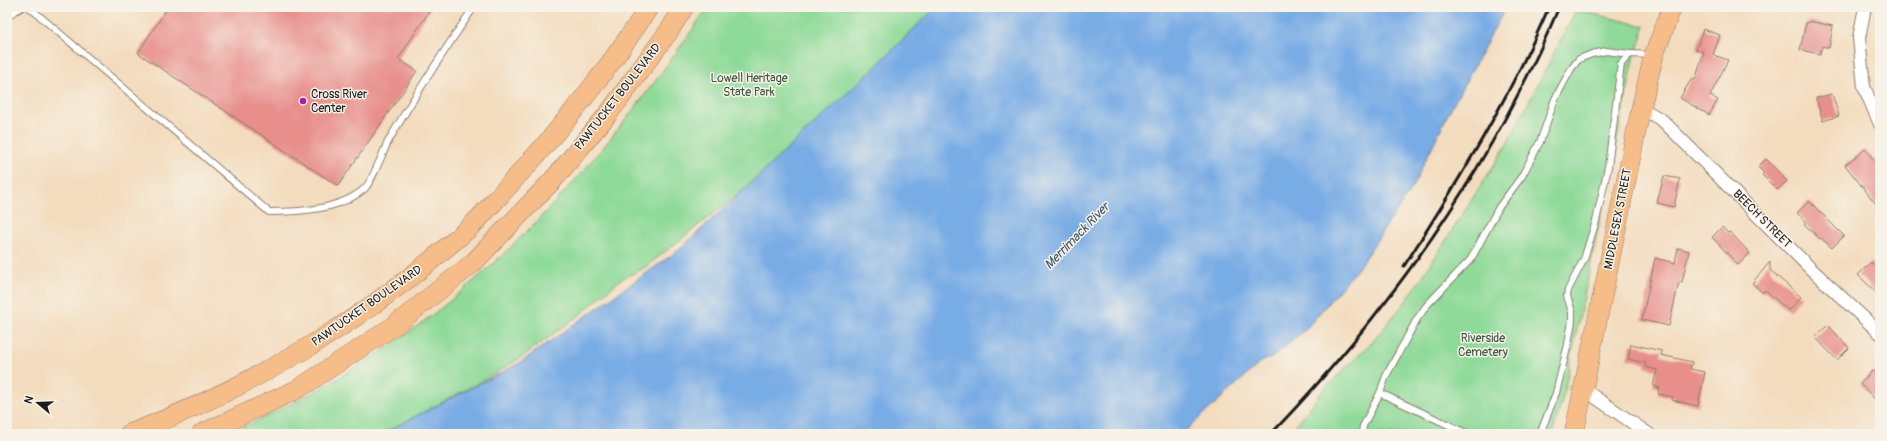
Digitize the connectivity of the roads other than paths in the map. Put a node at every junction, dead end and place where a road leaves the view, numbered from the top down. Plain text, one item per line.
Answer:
1 (22, 7) edge
2 (29, 7) edge
3 (474, 7) edge
4 (649, 7) edge
5 (684, 7) edge
6 (1672, 7) edge
7 (1865, 7) edge
8 (7, 16) edge
9 (1630, 54) junction
10 (1654, 55) junction
11 (1641, 108) junction
12 (1880, 124) edge
13 (1880, 333) edge
14 (1583, 389) junction
15 (1380, 393) junction
16 (129, 434) edge
17 (201, 434) edge
18 (1362, 434) edge
19 (1468, 434) edge
20 (1540, 434) edge
21 (1574, 434) edge
22 (1649, 434) edge

1 - 8 lane
2 - 3 lane
4 - 16 main road, PAWTUCKET BOULEVARD
5 - 17 main road, PAWTUCKET BOULEVARD
6 - 10 main road, MIDDLESEX STREET
7 - 12 street
9 - 10 lane
9 - 15 lane
9 - 20 lane
10 - 11 main road, MIDDLESEX STREET
11 - 13 street, BEECH STREET
11 - 14 main road, MIDDLESEX STREET
14 - 21 main road, MIDDLESEX STREET
14 - 22 street
15 - 18 lane
15 - 19 lane

